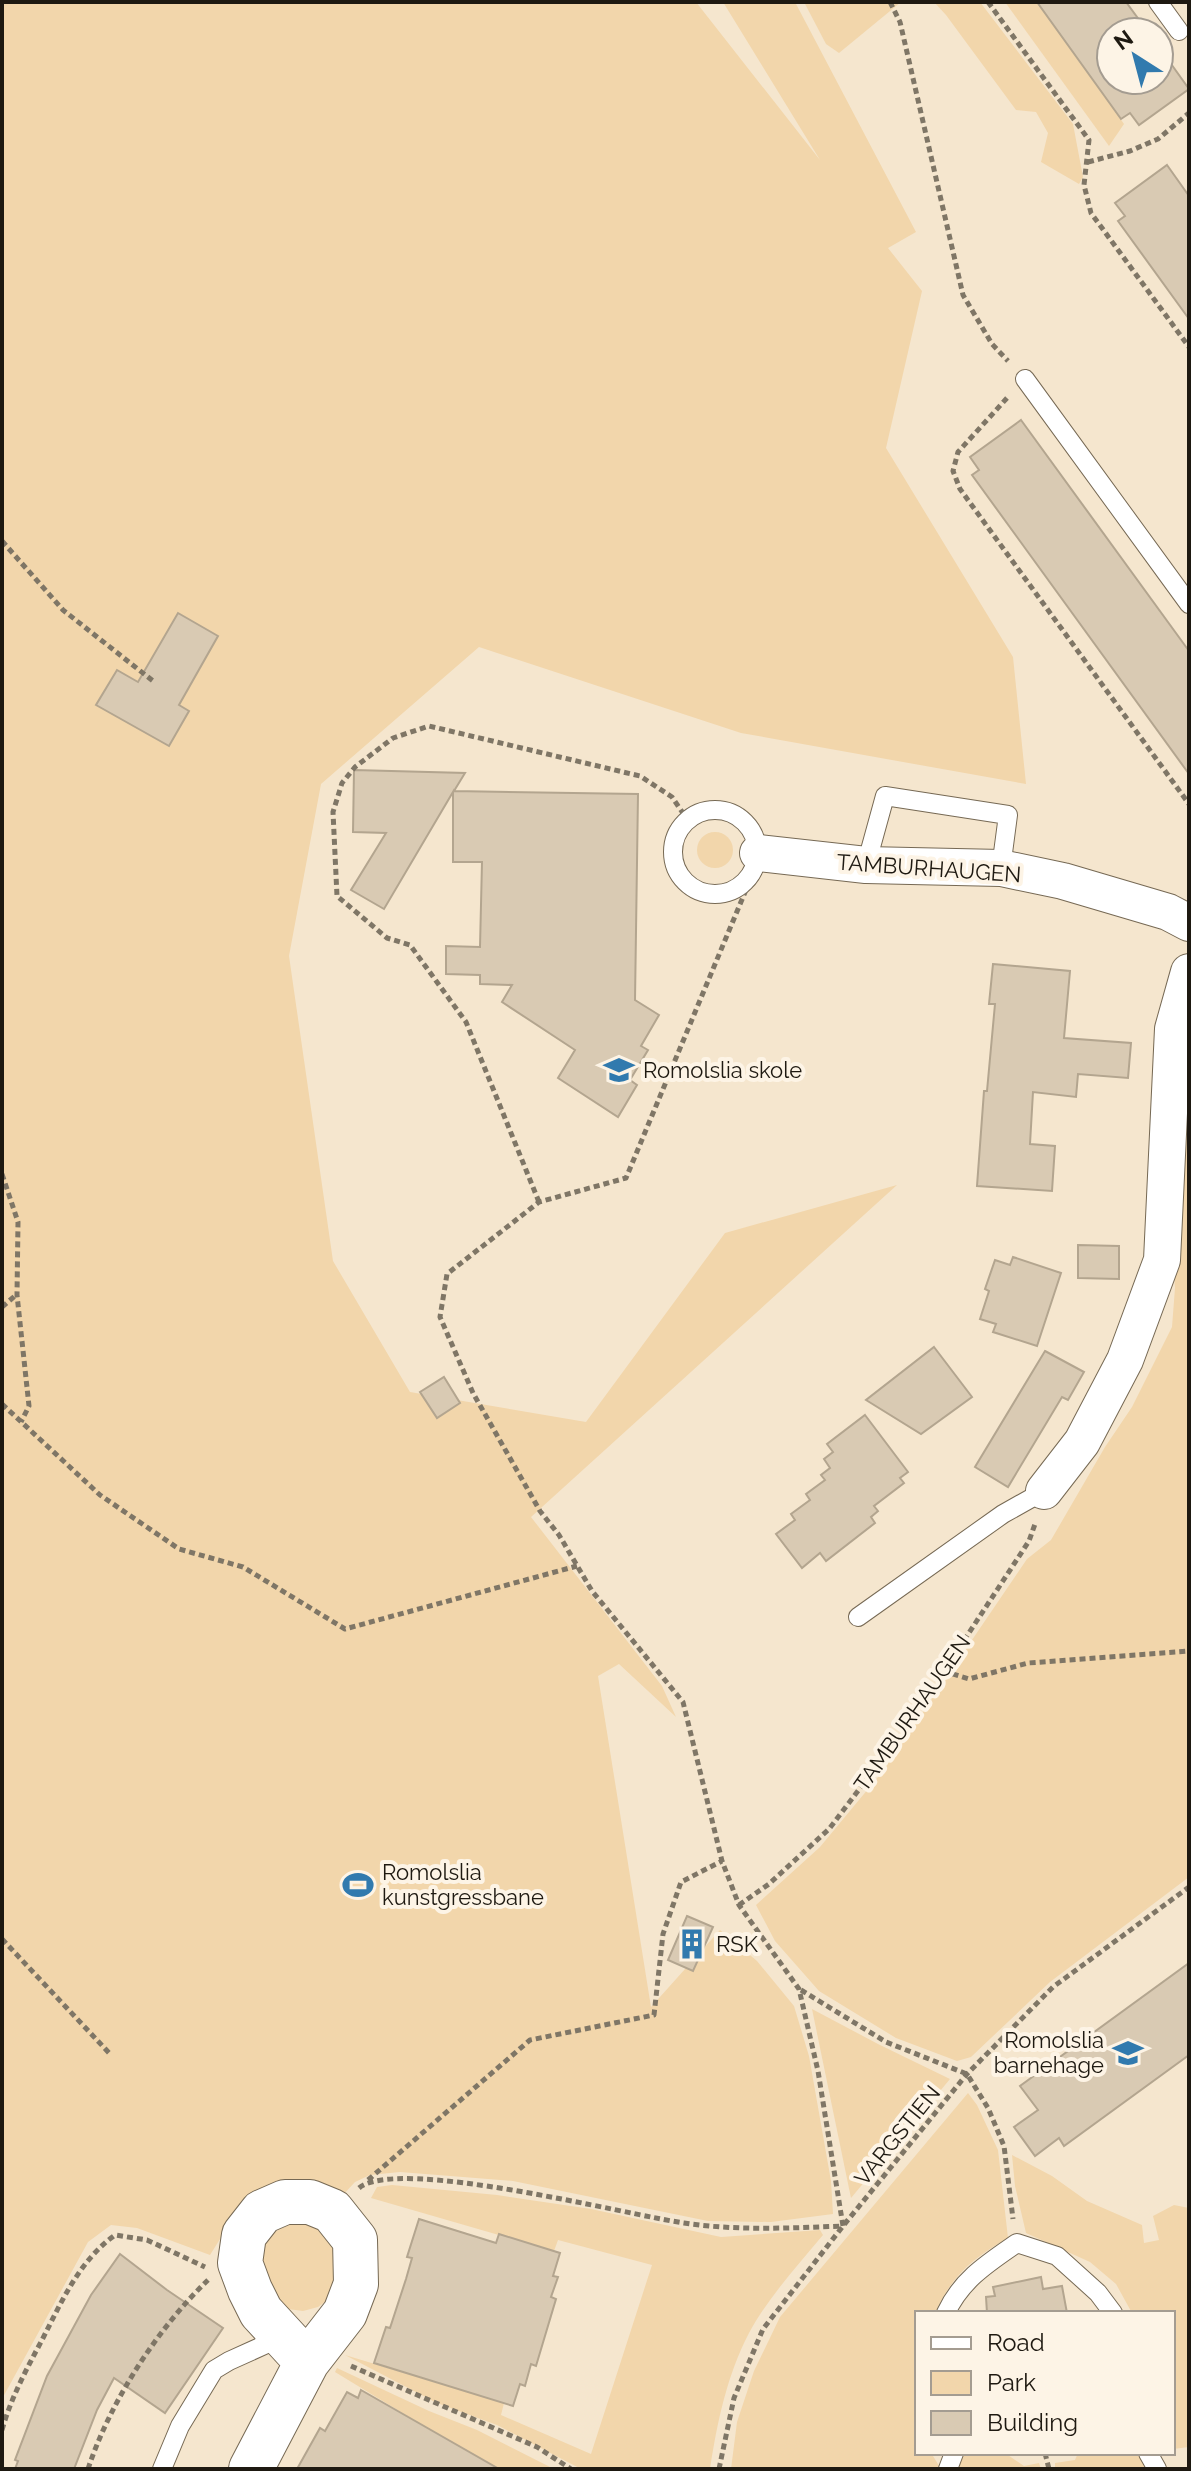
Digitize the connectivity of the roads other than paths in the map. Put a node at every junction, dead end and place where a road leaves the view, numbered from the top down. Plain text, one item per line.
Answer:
1 (1158, 2) edge
2 (1179, 31) dead end
3 (1025, 379) road end
4 (1189, 604) edge
5 (754, 865) junction
6 (866, 865) junction
7 (1001, 868) junction
8 (1189, 923) edge
9 (1189, 972) edge
10 (1044, 1491) joint
11 (858, 1617) dead end
12 (947, 2311) edge
13 (1111, 2311) edge
14 (303, 2349) junction
15 (162, 2469) edge
16 (251, 2469) edge

1 - 2 lane
3 - 4 lane
5 - 5 lane
5 - 6 street, TAMBURHAUGEN
6 - 7 street, TAMBURHAUGEN
6 - 7 lane
7 - 8 street, TAMBURHAUGEN
9 - 10 street
10 - 11 lane
12 - 13 lane
14 - 14 street
14 - 15 lane
14 - 16 street

